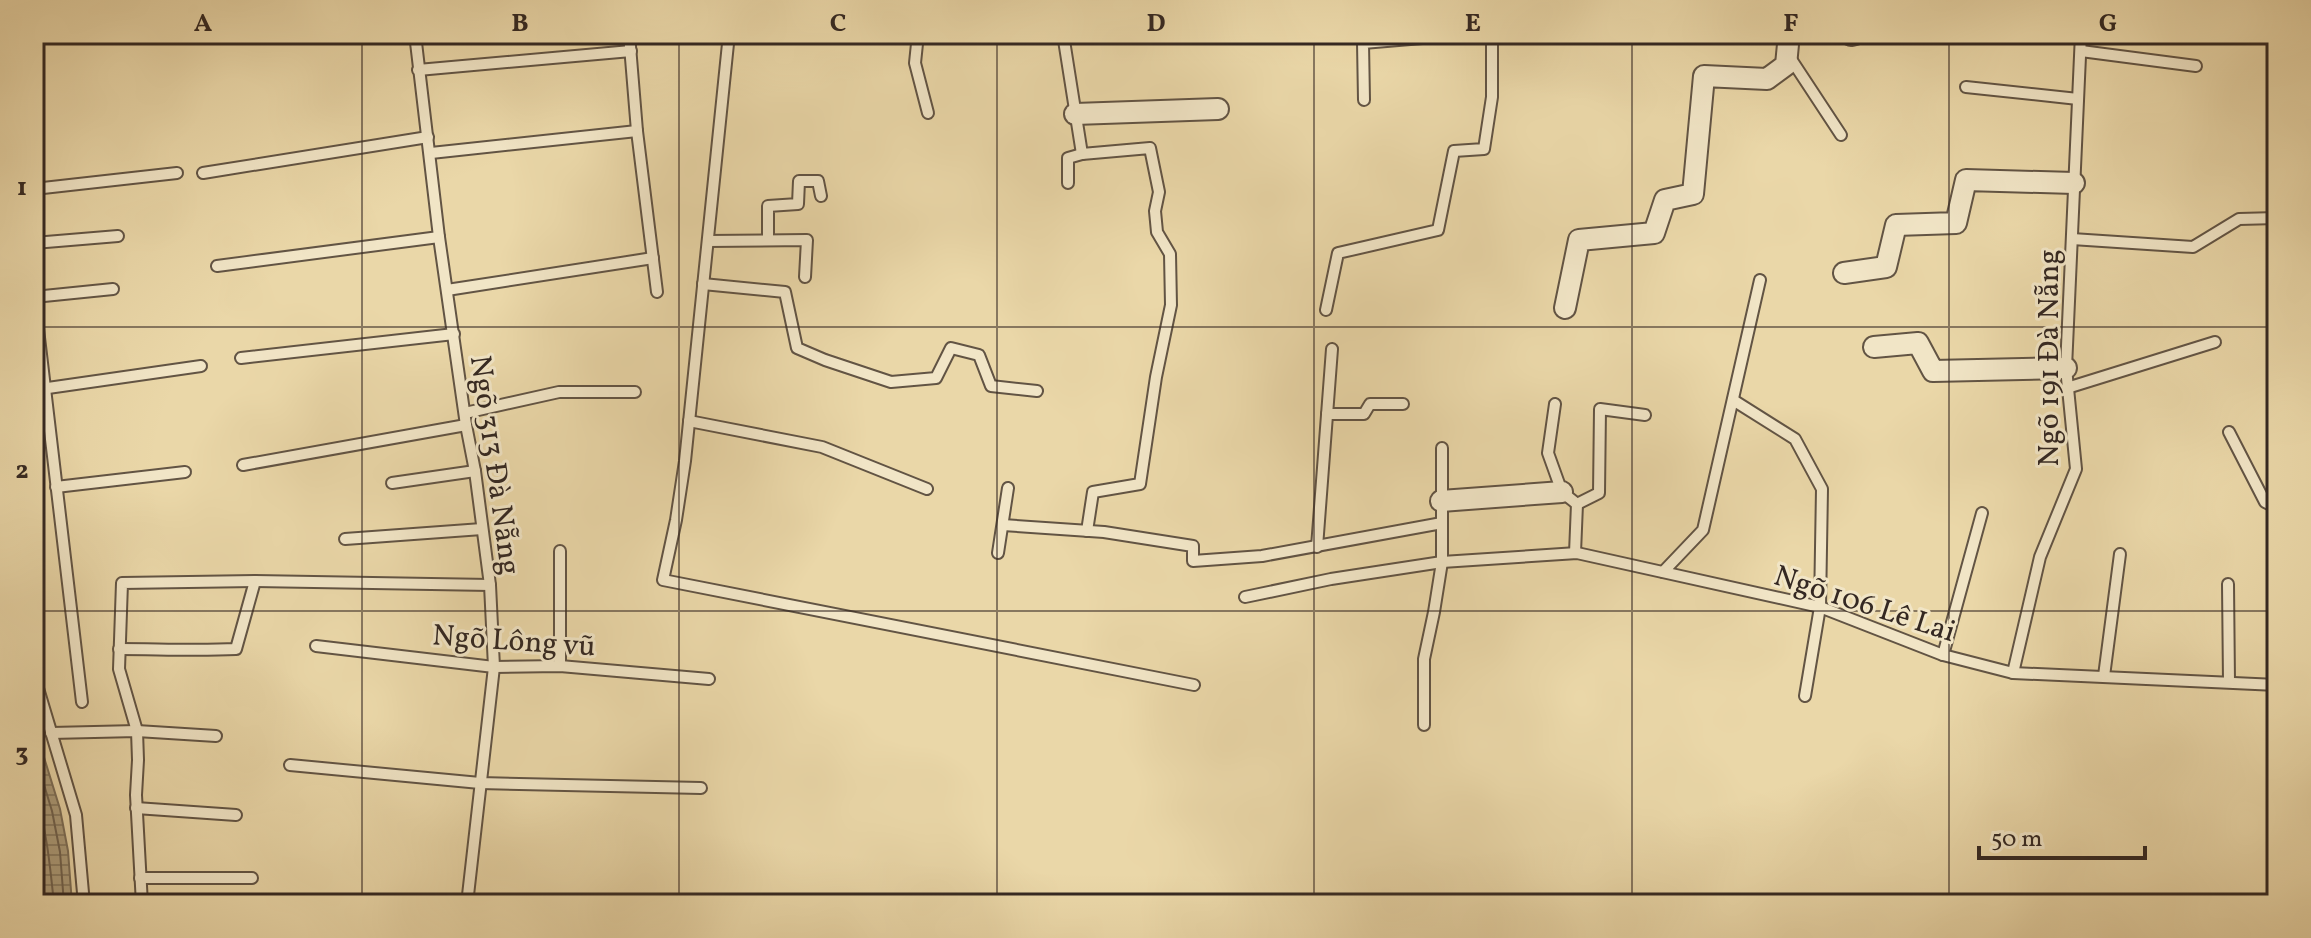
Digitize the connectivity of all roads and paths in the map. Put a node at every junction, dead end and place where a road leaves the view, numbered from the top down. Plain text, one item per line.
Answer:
1 (415, 34) edge
2 (629, 34) edge
3 (729, 34) edge
4 (918, 34) edge
5 (1063, 34) edge
6 (1446, 34) edge
7 (1492, 34) edge
8 (2081, 34) edge
9 (1788, 44) edge
10 (631, 51) junction
11 (2081, 51) junction
12 (2196, 66) dead end
13 (418, 70) junction
14 (1966, 87) dead end
15 (2078, 99) junction
16 (1364, 100) dead end
17 (1218, 109) dead end
18 (928, 113) dead end
19 (1075, 114) junction
20 (637, 131) junction
21 (1841, 135) dead end
22 (428, 137) junction
23 (431, 153) junction
24 (1082, 154) junction
25 (177, 173) dead end
26 (203, 173) dead end
27 (1068, 183) dead end
28 (2074, 183) junction
29 (34, 189) edge
30 (821, 196) dead end
31 (2277, 218) edge
32 (118, 236) dead end
33 (439, 237) junction
34 (2072, 239) junction
35 (768, 240) junction
36 (708, 241) junction
37 (34, 243) edge
38 (653, 258) junction
39 (217, 266) dead end
40 (1844, 273) dead end
41 (805, 277) dead end
42 (1760, 280) dead end
43 (703, 284) junction
44 (113, 289) dead end
45 (447, 290) junction
46 (657, 292) dead end
47 (34, 296) edge
48 (1565, 308) dead end
49 (1326, 310) dead end
50 (454, 334) junction
51 (2215, 342) dead end
52 (1874, 347) dead end
53 (1332, 349) dead end
54 (241, 358) dead end
55 (201, 366) dead end
56 (2066, 378) junction
57 (40, 389) edge
58 (1037, 391) dead end
59 (635, 392) dead end
60 (1733, 400) junction
61 (1403, 404) dead end
62 (1555, 404) dead end
63 (1327, 414) junction
64 (1645, 415) dead end
65 (466, 419) junction
66 (689, 421) junction
67 (2229, 432) dead end
68 (1442, 448) dead end
69 (243, 465) dead end
70 (475, 471) junction
71 (185, 472) dead end
72 (392, 483) dead end
73 (56, 487) junction
74 (1008, 488) dead end
75 (927, 489) dead end
76 (1570, 498) junction
77 (1441, 501) junction
78 (2277, 508) edge
79 (1982, 513) dead end
80 (1442, 523) junction
81 (1003, 525) junction
82 (482, 529) junction
83 (1087, 531) junction
84 (345, 539) dead end
85 (1317, 547) junction
86 (560, 551) dead end
87 (998, 553) dead end
88 (1575, 553) junction
89 (2120, 554) dead end
90 (1442, 562) junction
91 (1663, 572) junction
92 (255, 581) junction
93 (2228, 584) dead end
94 (490, 585) junction
95 (1245, 597) dead end
96 (1820, 607) junction
97 (316, 646) dead end
98 (119, 649) junction
99 (1943, 655) junction
100 (560, 666) junction
101 (494, 667) junction
102 (2013, 673) junction
103 (34, 675) edge
104 (2104, 676) junction
105 (709, 679) dead end
106 (2229, 682) junction
107 (1194, 685) dead end
108 (2277, 685) edge
109 (1805, 696) dead end
110 (82, 702) dead end
111 (1424, 725) dead end
112 (137, 731) junction
113 (51, 733) junction
114 (216, 736) dead end
115 (290, 765) dead end
116 (480, 783) junction
117 (701, 788) dead end
118 (136, 808) junction
119 (236, 815) dead end
120 (140, 878) junction
121 (252, 878) dead end
122 (84, 904) edge
123 (142, 904) edge
124 (467, 904) edge

1 - 13 lane, Ngõ 313 Đà Nẵng
2 - 10 lane
3 - 36 lane
4 - 18 lane
5 - 19 lane
6 - 16 lane
7 - 49 lane
8 - 11 lane, Ngõ 191 Đà Nẵng
9 - 21 lane
9 - 48 street
10 - 13 lane
10 - 20 lane
11 - 12 lane
11 - 15 lane, Ngõ 191 Đà Nẵng
13 - 22 lane, Ngõ 313 Đà Nẵng
14 - 15 lane
15 - 28 lane, Ngõ 191 Đà Nẵng
17 - 19 street
19 - 24 lane
20 - 23 lane
20 - 38 lane
22 - 23 lane, Ngõ 313 Đà Nẵng
22 - 26 lane
23 - 33 lane, Ngõ 313 Đà Nẵng
24 - 27 lane
24 - 83 lane
25 - 29 lane
28 - 34 lane, Ngõ 191 Đà Nẵng
28 - 40 street
30 - 35 lane
31 - 34 lane
32 - 37 lane
33 - 39 lane
33 - 45 lane, Ngõ 313 Đà Nẵng
34 - 56 lane, Ngõ 191 Đà Nẵng
35 - 36 lane
35 - 41 lane
36 - 43 lane
38 - 45 lane
38 - 46 lane
42 - 60 lane
43 - 58 lane
43 - 66 lane
44 - 47 lane
45 - 50 lane, Ngõ 313 Đà Nẵng
47 - 57 lane
50 - 54 lane
50 - 65 lane, Ngõ 313 Đà Nẵng
51 - 56 lane
52 - 56 street
53 - 63 lane
55 - 57 lane
56 - 102 lane, Ngõ 191 Đà Nẵng
57 - 73 lane
59 - 65 lane
60 - 91 lane
60 - 96 lane
61 - 63 lane
62 - 76 lane
63 - 85 lane
64 - 76 lane
65 - 69 lane
65 - 70 lane, Ngõ 313 Đà Nẵng
66 - 75 lane
66 - 107 lane
67 - 78 lane
68 - 77 lane
70 - 72 lane
70 - 82 lane, Ngõ 313 Đà Nẵng
71 - 73 lane
73 - 110 lane
74 - 81 lane
76 - 77 street
76 - 88 lane
77 - 80 lane
79 - 99 lane
80 - 85 lane
80 - 90 lane
81 - 83 lane
81 - 87 lane
82 - 84 lane
82 - 94 lane, Ngõ 313 Đà Nẵng
83 - 85 lane
86 - 100 lane
88 - 90 lane, Ngõ 106 Lê Lai
88 - 91 lane, Ngõ 106 Lê Lai
89 - 104 lane
90 - 95 lane, Ngõ 106 Lê Lai
90 - 111 lane
91 - 96 lane, Ngõ 106 Lê Lai
92 - 94 lane
92 - 98 lane
92 - 98 lane
93 - 106 lane
94 - 101 lane, Ngõ 313 Đà Nẵng
96 - 99 lane, Ngõ 106 Lê Lai
96 - 109 lane
97 - 101 lane, Ngõ Lông vũ
98 - 112 lane
99 - 102 lane, Ngõ 106 Lê Lai
100 - 101 lane, Ngõ Lông vũ
100 - 105 lane, Ngõ Lông vũ
101 - 116 lane, Ngõ 313 Đà Nẵng
102 - 104 lane, Ngõ 106 Lê Lai
103 - 113 lane
104 - 106 lane, Ngõ 106 Lê Lai
106 - 108 lane, Ngõ 106 Lê Lai
112 - 113 lane
112 - 114 lane
112 - 118 lane
113 - 122 lane
115 - 116 lane
116 - 117 lane
116 - 124 lane, Ngõ 313 Đà Nẵng
118 - 119 lane
118 - 120 lane
120 - 121 lane
120 - 123 lane

